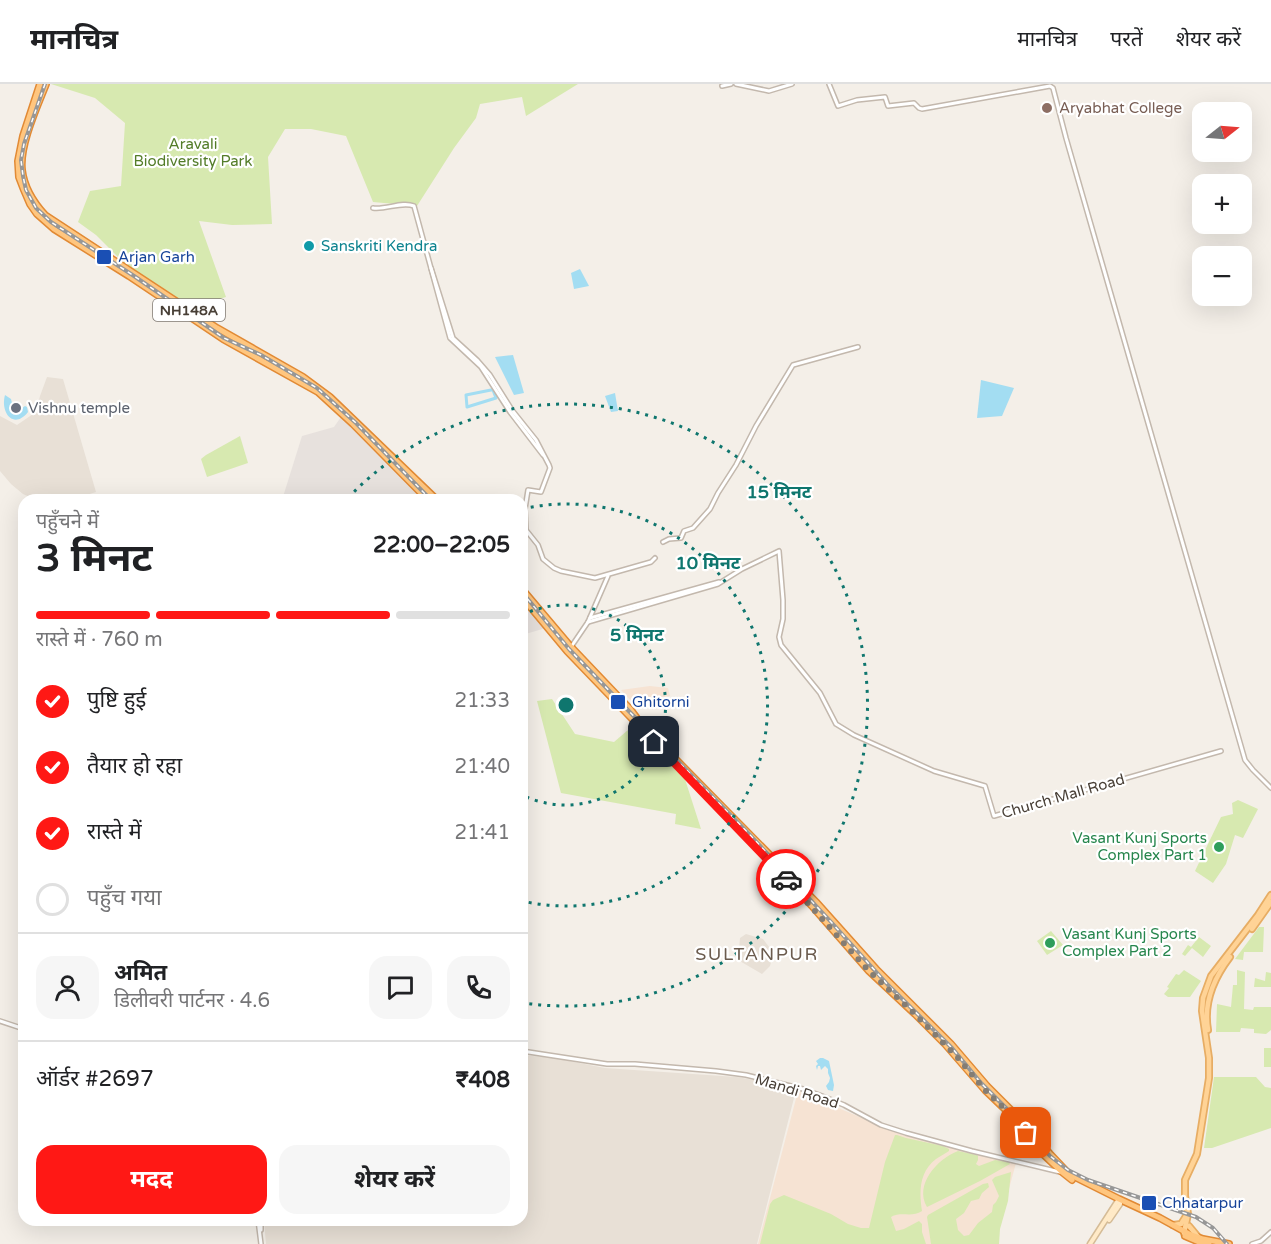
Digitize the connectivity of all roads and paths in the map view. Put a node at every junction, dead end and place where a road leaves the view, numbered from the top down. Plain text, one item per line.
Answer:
1 (40, 84) edge
2 (46, 84) edge
3 (734, 84) edge
4 (792, 84) edge
5 (829, 84) edge
6 (722, 86) dead end
7 (25, 136) junction
8 (373, 208) dead end
9 (858, 347) dead end
10 (426, 494) edge
11 (527, 494) edge
12 (528, 532) edge
13 (663, 542) dead end
14 (655, 558) dead end
15 (608, 576) dead end
16 (528, 597) edge
17 (528, 604) edge
18 (589, 620) junction
19 (569, 649) junction
20 (1221, 751) dead end
21 (1271, 788) edge
22 (1271, 895) edge
23 (1271, 903) edge
24 (0, 1021) edge
25 (18, 1027) edge
26 (528, 1052) edge
27 (1064, 1173) junction
28 (1119, 1202) junction
29 (1187, 1211) junction
30 (1173, 1225) junction
31 (260, 1226) edge
32 (1189, 1226) junction
33 (1271, 1232) edge
34 (1186, 1235) junction
35 (1200, 1238) junction
36 (262, 1244) edge
37 (1092, 1244) edge
38 (1209, 1244) edge
39 (1229, 1244) edge
40 (1252, 1244) edge

1 - 7 highway, NH148A
2 - 7 highway, NH148A
3 - 4 street
3 - 6 street
5 - 21 street
7 - 10 highway, NH148A
8 - 11 street
9 - 13 street
12 - 14 street
15 - 18 street
16 - 19 highway
17 - 19 highway
18 - 19 street
18 - 20 street, Church Mall Road
19 - 27 highway
22 - 29 main road
23 - 32 main road
24 - 25 street
26 - 27 street, Mandi Road
27 - 28 highway
27 - 28 highway
28 - 30 highway
28 - 34 highway
28 - 37 main road
29 - 30 main road
29 - 34 main road
30 - 34 highway
31 - 36 street
32 - 34 main road
32 - 35 main road
33 - 40 street
34 - 35 highway
34 - 38 highway
35 - 39 highway

